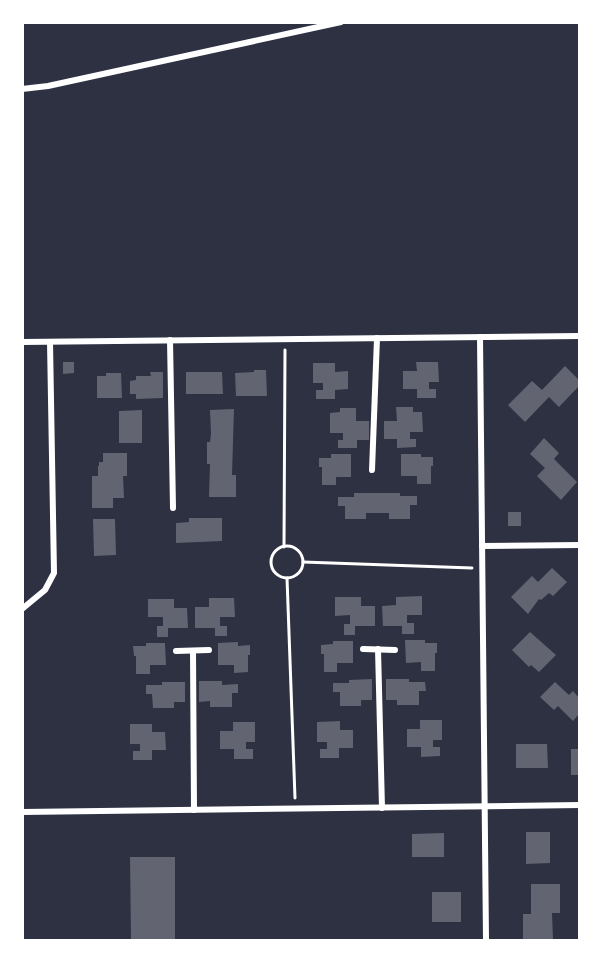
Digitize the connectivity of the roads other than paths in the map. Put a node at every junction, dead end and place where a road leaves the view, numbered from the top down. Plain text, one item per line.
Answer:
1 (341, 22) edge
2 (22, 89) edge
3 (579, 336) edge
4 (480, 337) junction
5 (376, 338) junction
6 (170, 340) junction
7 (22, 342) edge
8 (50, 342) junction
9 (372, 471) dead end
10 (173, 508) dead end
11 (579, 545) edge
12 (482, 546) junction
13 (22, 609) edge
14 (363, 649) dead end
15 (378, 649) junction
16 (209, 650) dead end
17 (395, 650) dead end
18 (176, 651) dead end
19 (192, 651) junction
20 (579, 805) edge
21 (484, 806) junction
22 (382, 808) junction
23 (194, 810) junction
24 (22, 812) edge
25 (486, 940) edge

1 - 2 street
3 - 4 street
4 - 5 street
4 - 12 street
5 - 6 street
5 - 9 street
6 - 8 street
6 - 10 street
7 - 8 street
8 - 13 street
11 - 12 street
12 - 21 street
14 - 15 street
15 - 17 street
15 - 22 street
16 - 19 street
18 - 19 street
19 - 23 street
20 - 21 street
21 - 22 street
21 - 25 street
22 - 23 street
23 - 24 street

